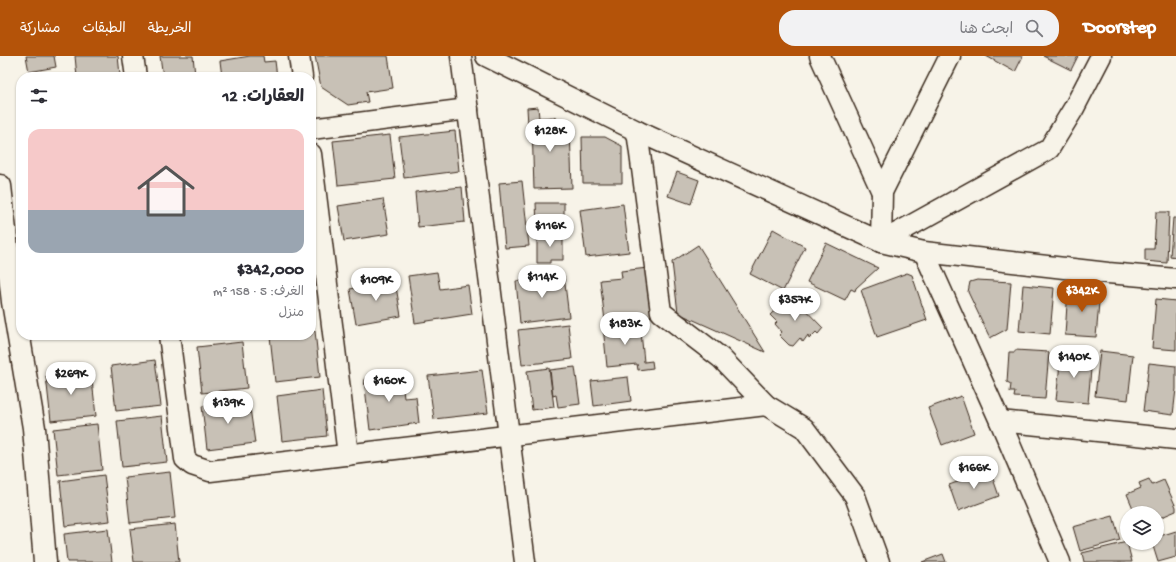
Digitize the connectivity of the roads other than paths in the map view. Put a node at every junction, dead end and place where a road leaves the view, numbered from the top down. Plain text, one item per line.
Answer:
1 (133, 56) edge
2 (299, 56) edge
3 (461, 56) edge
4 (486, 56) edge
5 (820, 56) edge
6 (950, 56) edge
7 (1101, 56) edge
8 (135, 72) edge
9 (301, 72) edge
10 (468, 109) junction
11 (316, 128) edge
12 (637, 131) junction
13 (0, 186) edge
14 (882, 192) junction
15 (316, 195) edge
16 (881, 242) junction
17 (924, 252) junction
18 (1176, 279) edge
19 (7, 302) edge
20 (170, 340) edge
21 (766, 406) junction
22 (1000, 421) junction
23 (509, 436) junction
24 (1176, 439) edge
25 (348, 455) junction
26 (45, 562) edge
27 (525, 562) edge
28 (879, 562) edge
29 (1060, 562) edge

1 - 8 street
2 - 9 street
3 - 10 street
4 - 12 street
5 - 14 street
6 - 14 street
7 - 16 street
10 - 11 street
10 - 23 street
12 - 16 street
12 - 21 street
13 - 19 main road
14 - 16 street
15 - 25 street
16 - 17 street
17 - 18 street
17 - 22 street
19 - 26 main road
20 - 25 street
21 - 23 street
21 - 28 street
22 - 24 street
22 - 29 street
23 - 25 street
23 - 27 street

